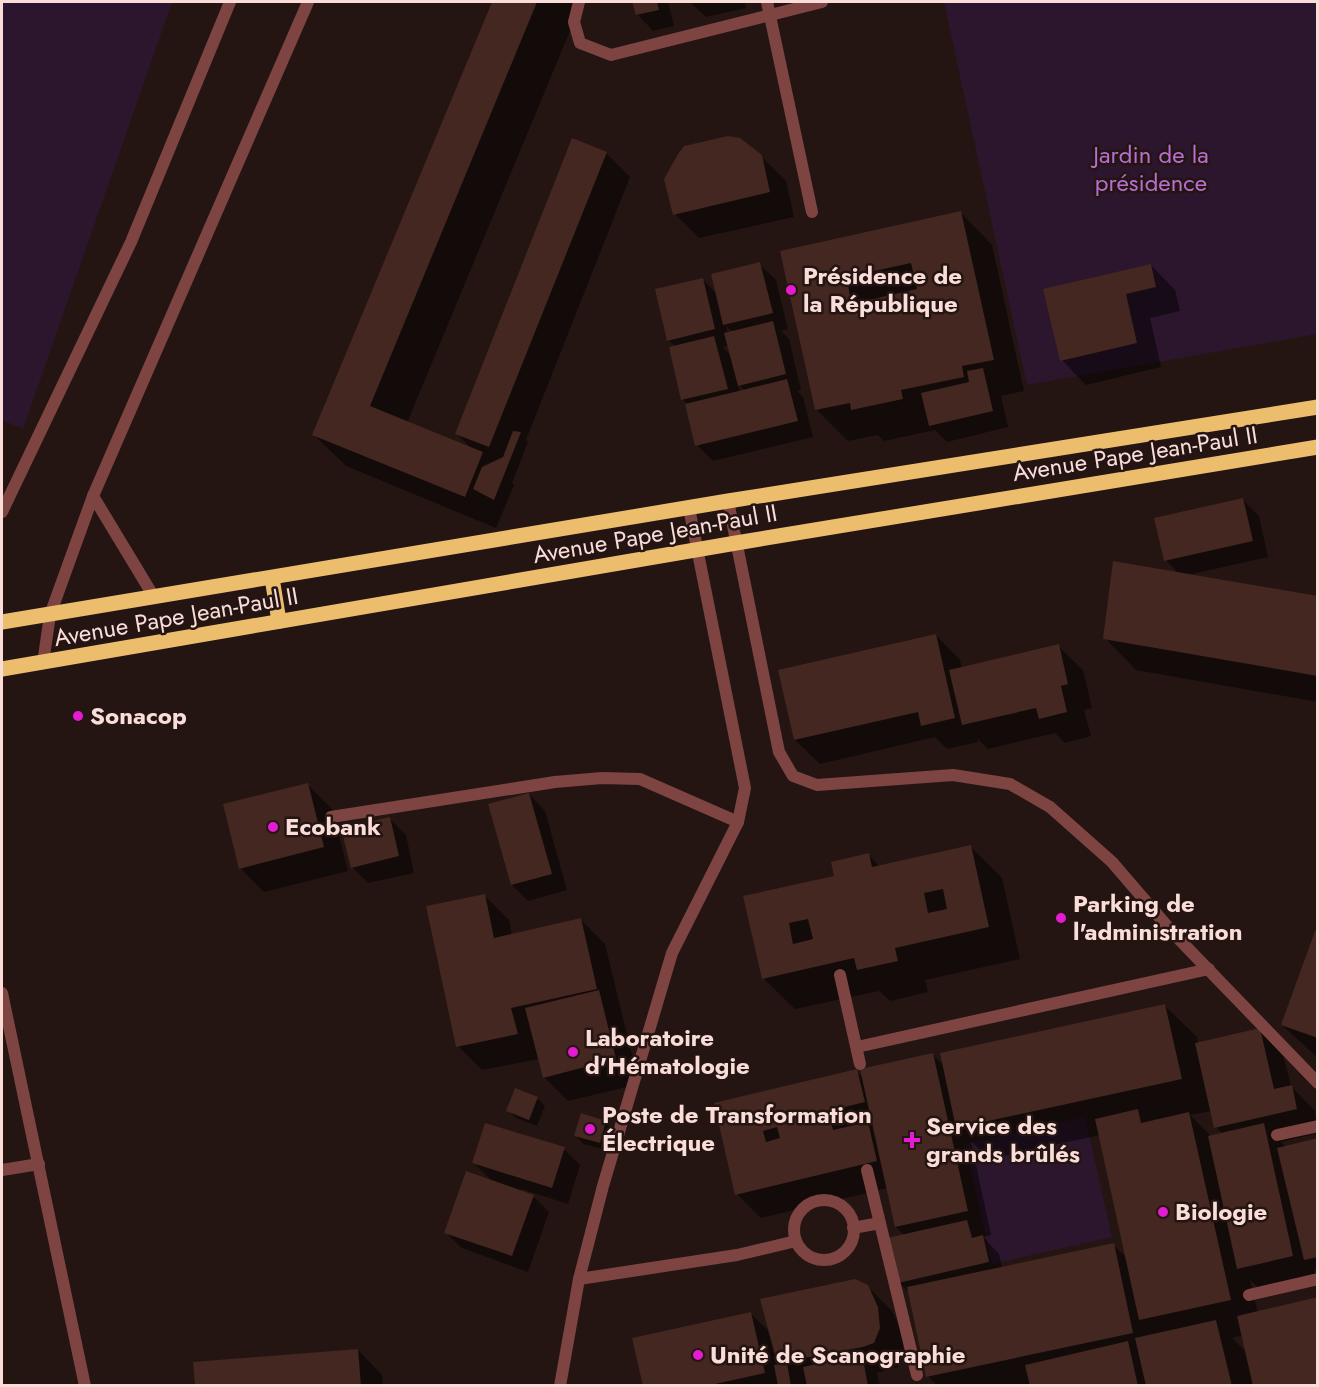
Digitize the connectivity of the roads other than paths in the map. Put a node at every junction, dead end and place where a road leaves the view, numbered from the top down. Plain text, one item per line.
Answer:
1 (230, 2) edge
2 (309, 2) edge
3 (579, 2) edge
4 (822, 2) edge
5 (769, 8) edge
6 (812, 212) dead end
7 (1317, 407) edge
8 (1317, 447) edge
9 (93, 496) junction
10 (728, 501) junction
11 (689, 508) junction
12 (2, 512) edge
13 (736, 543) junction
14 (696, 550) junction
15 (273, 578) junction
16 (154, 597) junction
17 (50, 615) junction
18 (279, 621) junction
19 (2, 622) edge
20 (43, 663) junction
21 (2, 669) edge
22 (331, 817) dead end
23 (738, 822) junction
24 (1209, 969) junction
25 (840, 975) dead end
26 (2, 993) edge
27 (857, 1047) junction
28 (860, 1064) dead end
29 (1317, 1083) edge
30 (1317, 1126) edge
31 (1277, 1135) dead end
32 (39, 1164) junction
33 (2, 1170) edge
34 (867, 1170) dead end
35 (880, 1223) junction
36 (854, 1228) junction
37 (796, 1241) junction
38 (579, 1279) junction
39 (1317, 1279) edge
40 (1248, 1294) dead end
41 (917, 1375) dead end
42 (86, 1386) edge
43 (560, 1386) edge

1 - 12 street
2 - 9 street
3 - 5 street
4 - 5 street
5 - 6 street
7 - 10 main road, Avenue Pape Jean-Paul II
8 - 13 main road, Avenue Pape Jean-Paul II
9 - 16 street
9 - 17 street
10 - 11 main road, Avenue Pape Jean-Paul II
10 - 13 street
11 - 14 street
11 - 15 main road, Avenue Pape Jean-Paul II
13 - 14 main road, Avenue Pape Jean-Paul II
13 - 24 street
14 - 18 main road, Avenue Pape Jean-Paul II
14 - 23 street
15 - 16 main road, Avenue Pape Jean-Paul II
15 - 18 main road
16 - 17 main road, Avenue Pape Jean-Paul II
17 - 19 main road, Avenue Pape Jean-Paul II
17 - 20 street
18 - 20 main road, Avenue Pape Jean-Paul II
20 - 21 main road, Avenue Pape Jean-Paul II
22 - 23 street
23 - 38 street
24 - 27 street
24 - 29 street
25 - 27 street
26 - 32 street
27 - 28 street
30 - 31 street
32 - 33 street
32 - 42 street
34 - 35 street
35 - 36 street
35 - 41 street
36 - 37 street
36 - 37 street
37 - 38 street
38 - 43 street
39 - 40 street

